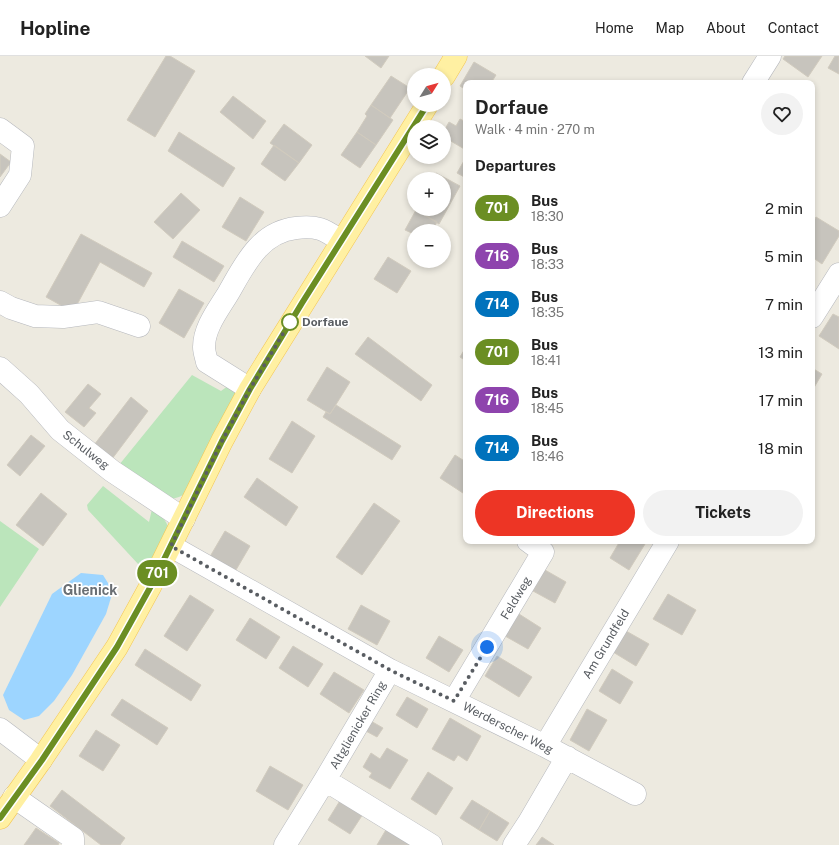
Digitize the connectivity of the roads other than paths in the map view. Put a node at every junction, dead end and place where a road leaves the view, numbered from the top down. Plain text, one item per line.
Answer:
1 (456, 56) edge
2 (770, 56) edge
3 (449, 68) edge
4 (755, 80) edge
5 (423, 112) edge
6 (0, 129) edge
7 (0, 206) edge
8 (341, 241) junction
9 (839, 274) edge
10 (0, 302) edge
11 (815, 312) edge
12 (139, 326) dead end
13 (0, 368) edge
14 (250, 389) junction
15 (184, 519) junction
16 (532, 544) edge
17 (666, 544) edge
18 (171, 546) junction
19 (390, 670) junction
20 (454, 701) junction
21 (0, 729) edge
22 (545, 746) junction
23 (567, 757) junction
24 (42, 760) junction
25 (325, 780) junction
26 (635, 794) dead end
27 (14, 797) junction
28 (0, 818) edge
29 (73, 845) edge
30 (285, 845) edge
31 (431, 845) edge
32 (514, 845) edge

1 - 3 main road
2 - 4 street
5 - 8 main road
6 - 7 street
8 - 14 main road
8 - 14 street
9 - 11 street
10 - 12 street
13 - 15 street, Schulweg
14 - 15 main road
15 - 18 main road
16 - 20 street, Feldweg
17 - 22 street, Am Grundfeld
18 - 19 street, Werderscher Weg
18 - 24 main road
19 - 20 street, Werderscher Weg
19 - 25 street, Altglienicker Ring
20 - 22 street, Werderscher Weg
21 - 24 street
22 - 23 street, Werderscher Weg
23 - 26 street, Werderscher Weg
23 - 32 street
24 - 27 main road
25 - 30 street, Altglienicker Ring
25 - 31 street, Altglienicker Ring
27 - 28 main road
27 - 29 street

